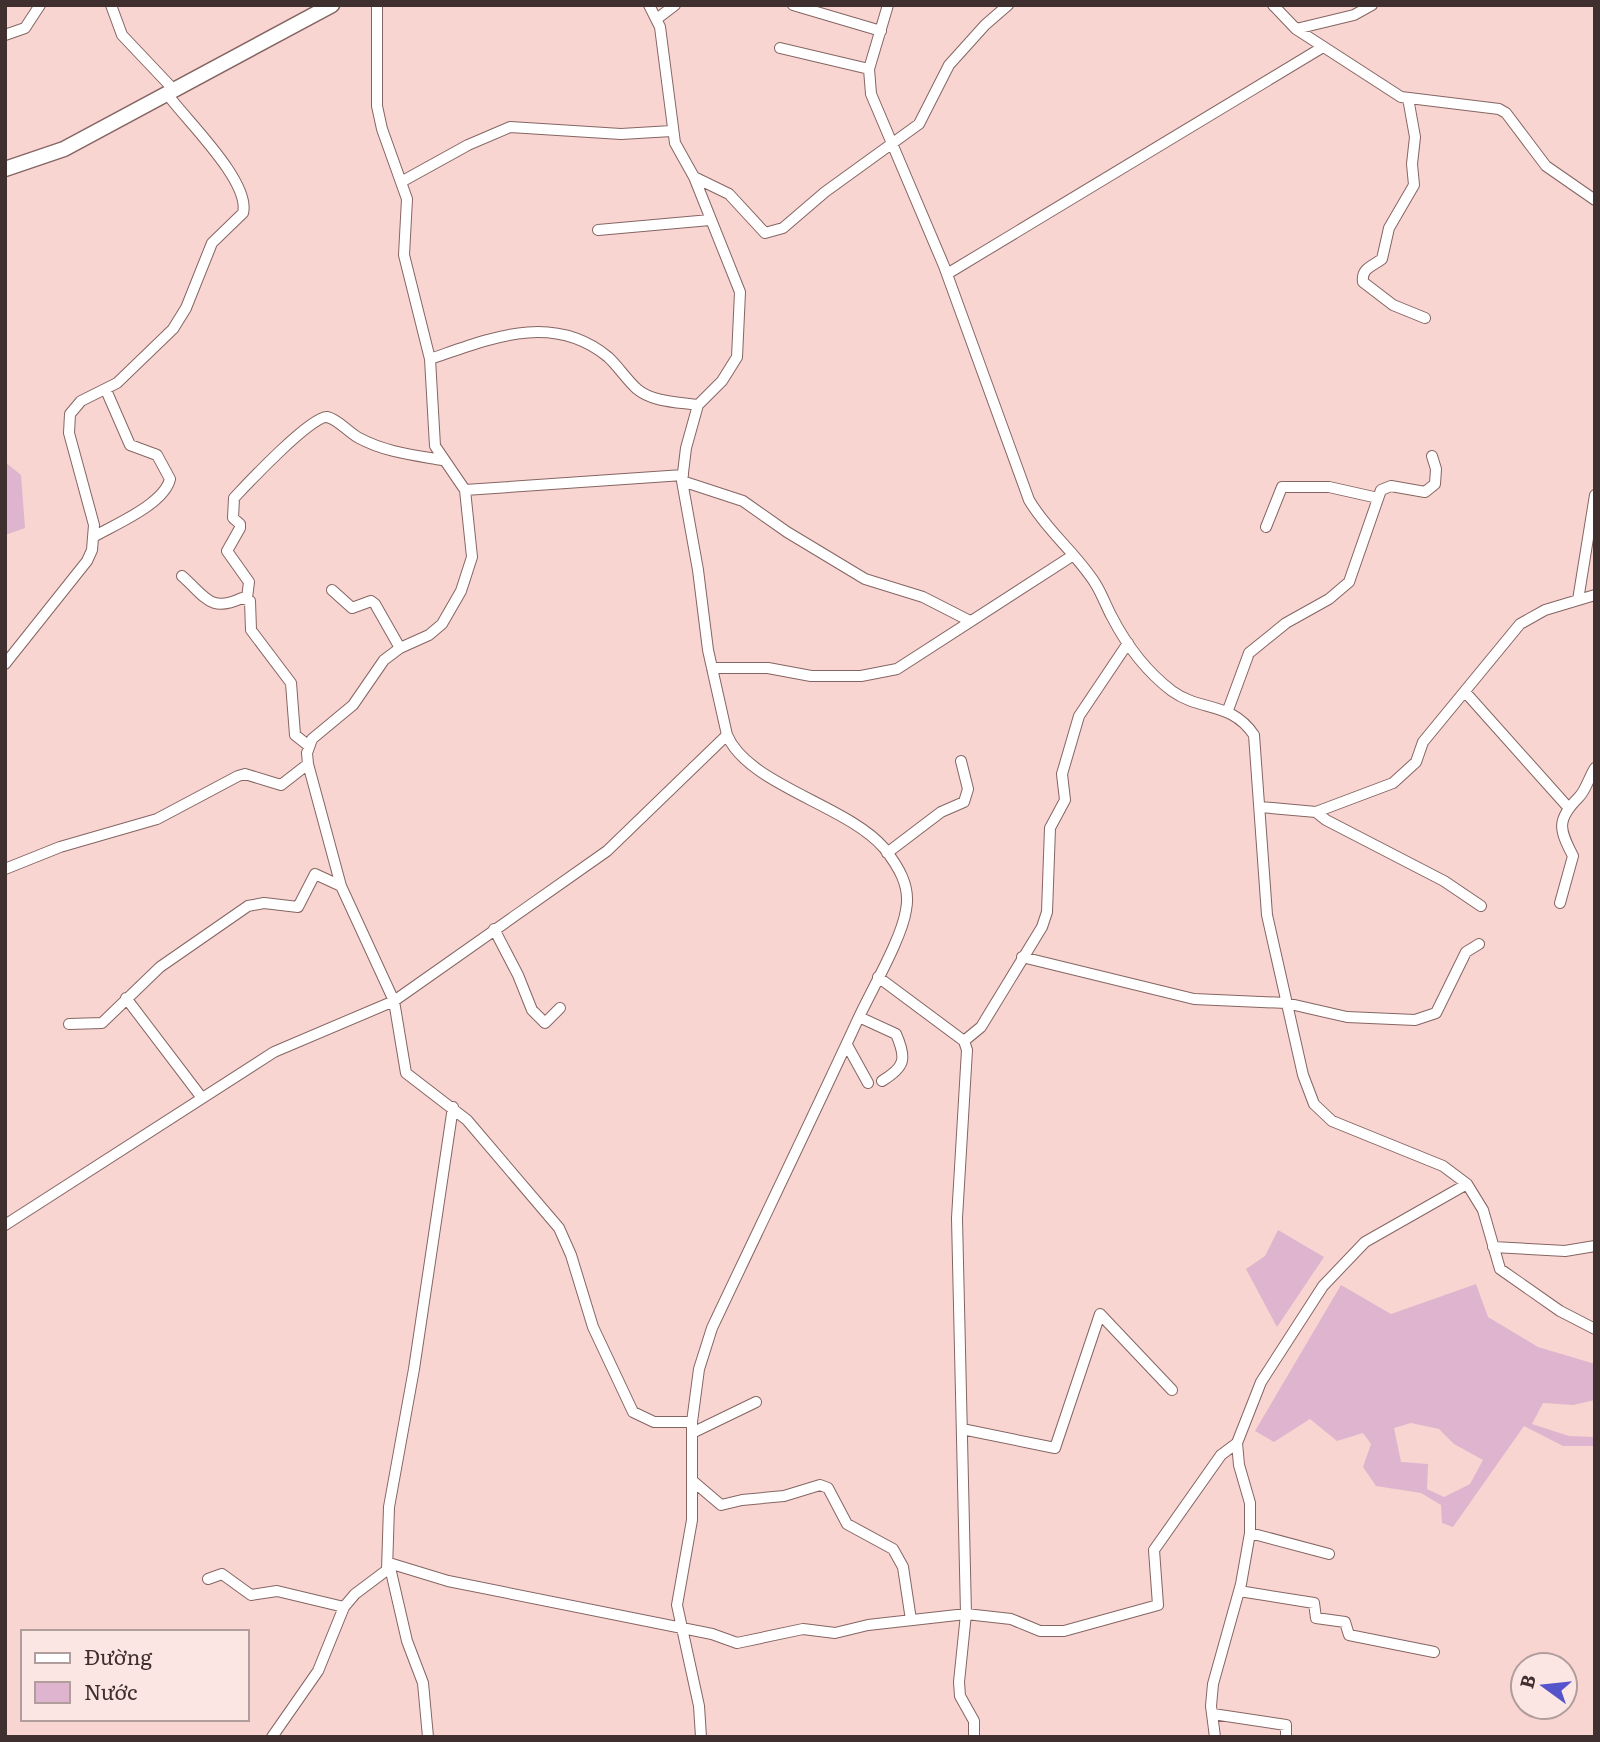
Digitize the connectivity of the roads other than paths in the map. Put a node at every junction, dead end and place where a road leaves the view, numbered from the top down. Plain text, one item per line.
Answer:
1 (40, 5) edge
2 (111, 5) edge
3 (332, 5) edge
4 (377, 5) edge
5 (649, 5) edge
6 (674, 5) edge
7 (793, 5) edge
8 (888, 5) edge
9 (1007, 5) edge
10 (1273, 5) edge
11 (1372, 5) edge
12 (658, 18) junction
13 (1296, 29) junction
14 (881, 31) junction
15 (5, 35) edge
16 (1323, 47) junction
17 (780, 48) dead end
18 (869, 69) junction
19 (171, 93) junction
20 (1408, 98) junction
21 (672, 131) junction
22 (894, 144) junction
23 (5, 169) edge
24 (694, 177) junction
25 (401, 182) junction
26 (1595, 200) edge
27 (710, 220) junction
28 (598, 230) dead end
29 (947, 274) junction
30 (1425, 318) dead end
31 (430, 359) junction
32 (106, 390) junction
33 (698, 405) junction
34 (1432, 456) dead end
35 (442, 460) junction
36 (682, 478) junction
37 (465, 490) junction
38 (1595, 495) edge
39 (1378, 498) junction
40 (1266, 527) dead end
41 (95, 536) junction
42 (1072, 556) junction
43 (182, 576) dead end
44 (332, 590) dead end
45 (1595, 596) edge
46 (247, 598) junction
47 (1578, 600) junction
48 (970, 621) junction
49 (1128, 643) junction
50 (400, 648) junction
51 (5, 664) edge
52 (712, 668) junction
53 (1466, 693) junction
54 (1228, 710) junction
55 (727, 735) junction
56 (309, 746) junction
57 (961, 761) dead end
58 (308, 764) junction
59 (1595, 768) edge
60 (1567, 806) junction
61 (1260, 807) junction
62 (1316, 812) junction
63 (887, 853) junction
64 (5, 869) edge
65 (341, 886) junction
66 (1560, 903) dead end
67 (1481, 906) dead end
68 (495, 929) junction
69 (1479, 944) dead end
70 (1022, 957) junction
71 (878, 977) junction
72 (126, 998) junction
73 (394, 1000) junction
74 (1286, 1003) junction
75 (560, 1009) dead end
76 (859, 1017) junction
77 (69, 1024) dead end
78 (964, 1041) junction
79 (847, 1045) junction
80 (881, 1081) dead end
81 (868, 1083) dead end
82 (202, 1098) junction
83 (453, 1107) junction
84 (1467, 1184) junction
85 (5, 1225) edge
86 (1493, 1247) junction
87 (1595, 1247) edge
88 (1595, 1329) edge
89 (1172, 1390) dead end
90 (756, 1402) dead end
91 (692, 1427) junction
92 (962, 1429) junction
93 (1237, 1443) junction
94 (694, 1482) junction
95 (1250, 1533) junction
96 (1329, 1554) dead end
97 (388, 1563) junction
98 (208, 1579) dead end
99 (1239, 1591) junction
100 (344, 1607) junction
101 (966, 1614) junction
102 (911, 1620) junction
103 (682, 1628) junction
104 (1434, 1652) dead end
105 (1213, 1714) junction
106 (272, 1737) edge
107 (428, 1737) edge
108 (701, 1737) edge
109 (974, 1737) edge
110 (1215, 1737) edge
111 (1286, 1737) edge

1 - 15 street
2 - 19 street
3 - 19 street
4 - 25 street
5 - 12 street
6 - 12 street
7 - 14 street
8 - 14 street
9 - 22 street
10 - 13 street
11 - 13 street
12 - 21 street
13 - 16 street
14 - 18 street
16 - 20 street
16 - 29 street
17 - 18 street
18 - 22 street
19 - 23 street
19 - 32 street
20 - 26 street
20 - 30 street
21 - 24 street
21 - 25 street
22 - 24 street
22 - 29 street
24 - 27 street
25 - 31 street
27 - 28 street
27 - 33 street
29 - 42 street
31 - 33 street
31 - 35 street
32 - 41 street
32 - 41 street
33 - 36 street
34 - 39 street
35 - 37 street
35 - 46 street
36 - 37 street
36 - 48 street
36 - 52 street
37 - 50 street
38 - 47 street
39 - 40 street
39 - 54 street
41 - 51 street
42 - 48 street
42 - 49 street
43 - 46 street
44 - 50 street
45 - 47 street
46 - 56 street
47 - 53 street
48 - 52 street
49 - 54 street
49 - 70 street
50 - 56 street
52 - 55 street
53 - 60 street
53 - 62 street
54 - 61 street
55 - 63 street
55 - 68 street
56 - 58 street
57 - 63 street
58 - 64 street
58 - 65 street
59 - 60 street
60 - 66 street
61 - 62 street
61 - 74 street
62 - 67 street
63 - 71 street
65 - 72 street
65 - 73 street
68 - 73 street
68 - 75 street
69 - 74 street
70 - 74 street
70 - 78 street
71 - 76 street
71 - 78 street
72 - 77 street
72 - 82 street
73 - 82 street
73 - 83 street
74 - 84 street
76 - 79 street
76 - 80 street
78 - 92 street
79 - 81 street
79 - 91 street
82 - 85 street
83 - 91 street
83 - 97 street
84 - 86 street
84 - 93 street
86 - 87 street
86 - 88 street
89 - 92 street
90 - 91 street
91 - 94 street
92 - 101 street
93 - 95 street
93 - 101 street
94 - 102 street
94 - 103 street
95 - 96 street
95 - 99 street
97 - 100 street
97 - 103 street
97 - 107 street
98 - 100 street
99 - 104 street
99 - 105 street
100 - 106 street
101 - 102 street
101 - 109 street
102 - 103 street
103 - 108 street
105 - 110 street
105 - 111 street

